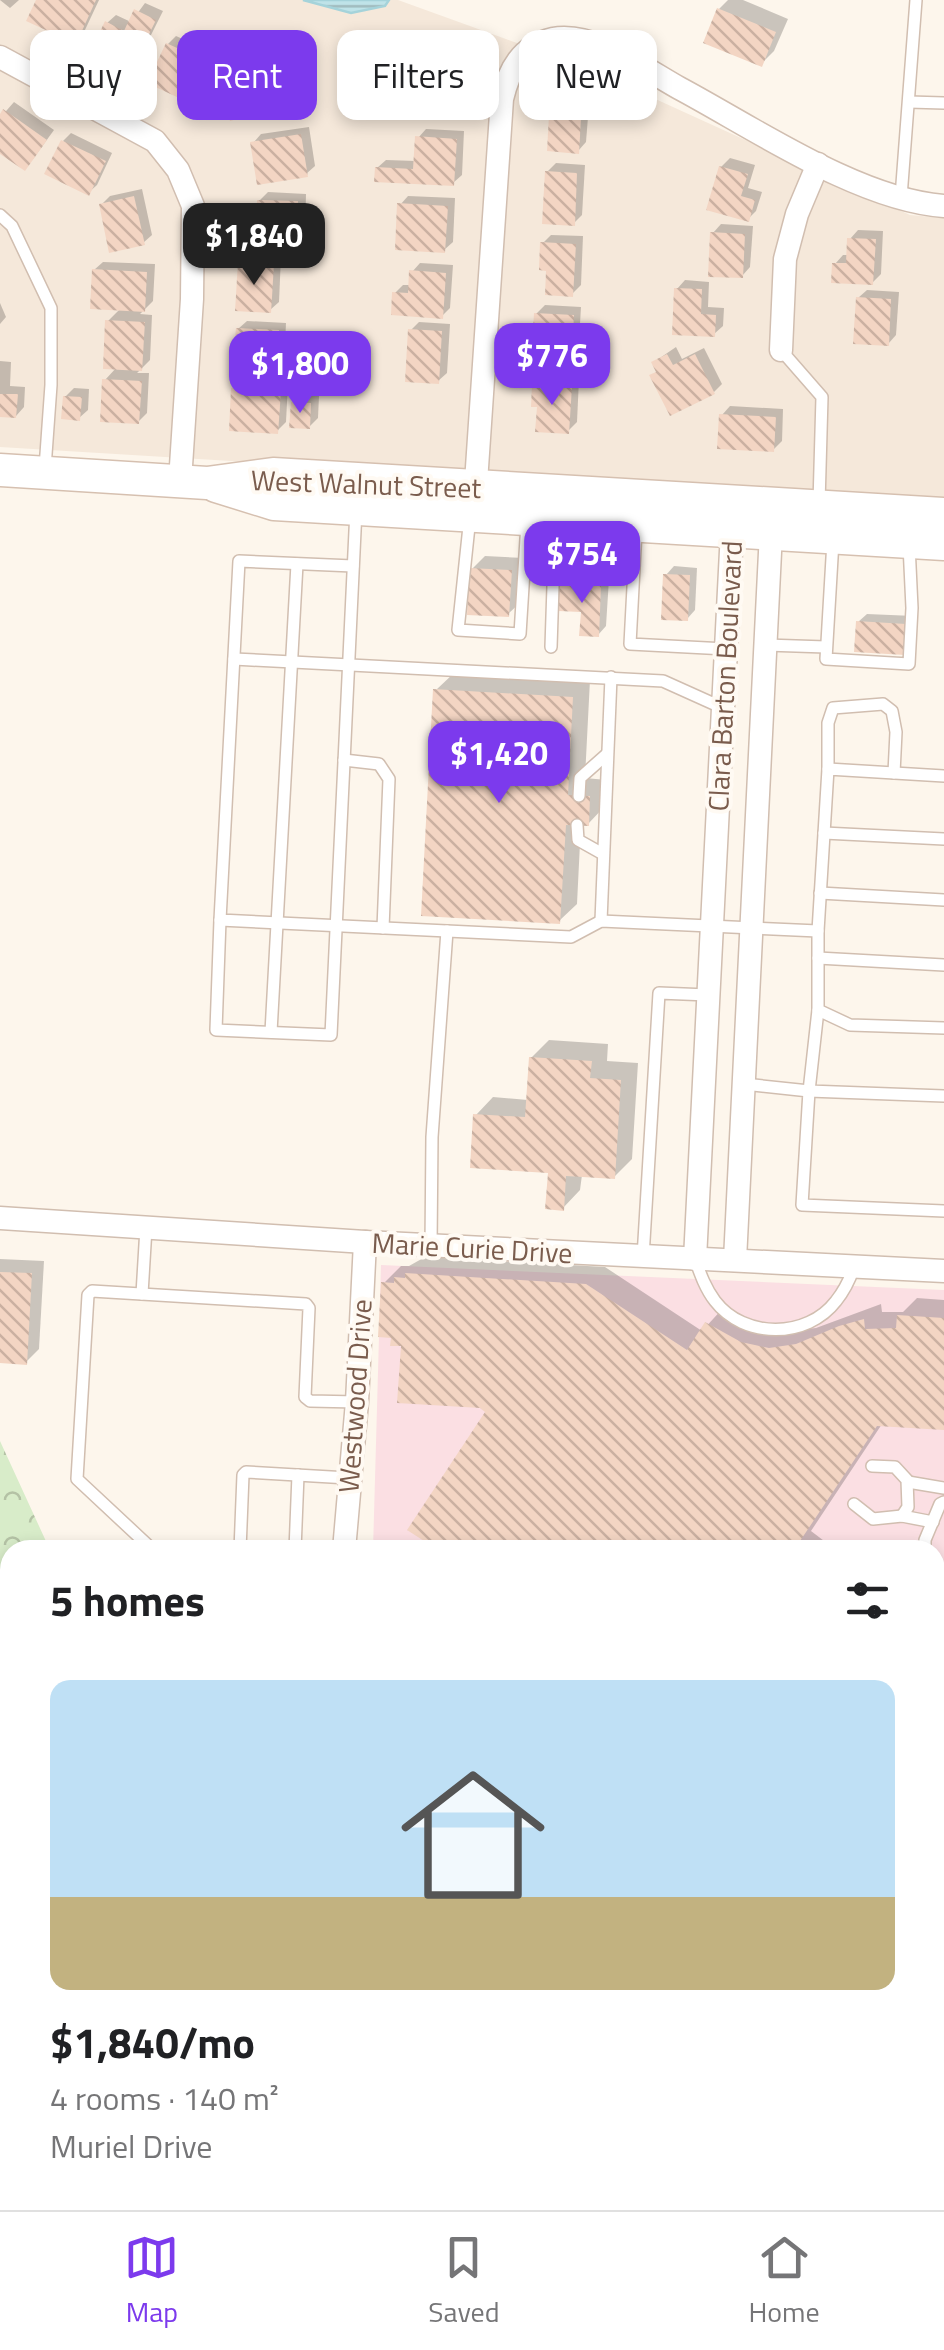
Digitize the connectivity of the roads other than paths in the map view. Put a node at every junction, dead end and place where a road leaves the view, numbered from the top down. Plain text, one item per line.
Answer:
1 (916, 0) edge
2 (0, 57) edge
3 (909, 102) junction
4 (944, 104) edge
5 (818, 164) junction
6 (901, 197) junction
7 (944, 206) edge
8 (0, 215) edge
9 (780, 350) joint
10 (0, 470) edge
11 (45, 472) junction
12 (194, 482) junction
13 (474, 501) junction
14 (750, 503) junction
15 (819, 507) junction
16 (356, 509) junction
17 (944, 514) edge
18 (541, 520) junction
19 (636, 526) junction
20 (732, 531) junction
21 (771, 532) junction
22 (834, 536) junction
23 (909, 542) junction
24 (944, 544) edge
25 (297, 564) junction
26 (353, 566) junction
27 (766, 644) junction
28 (551, 646) dead end
29 (826, 648) junction
30 (726, 650) junction
31 (234, 659) junction
32 (292, 662) junction
33 (348, 664) junction
34 (612, 678) junction
35 (722, 708) junction
36 (607, 754) junction
37 (344, 760) junction
38 (828, 768) junction
39 (894, 773) junction
40 (944, 776) edge
41 (579, 796) dead end
42 (577, 826) dead end
43 (824, 834) junction
44 (944, 839) edge
45 (603, 854) junction
46 (820, 893) junction
47 (944, 900) edge
48 (220, 920) junction
49 (601, 922) junction
50 (278, 923) junction
51 (336, 926) junction
52 (712, 926) junction
53 (383, 928) junction
54 (752, 928) junction
55 (447, 931) junction
56 (818, 932) junction
57 (818, 958) junction
58 (944, 966) edge
59 (708, 995) junction
60 (818, 1010) junction
61 (944, 1027) edge
62 (271, 1032) junction
63 (744, 1084) junction
64 (808, 1091) junction
65 (944, 1096) edge
66 (944, 1211) edge
67 (0, 1218) edge
68 (146, 1228) junction
69 (365, 1242) junction
70 (431, 1246) junction
71 (642, 1256) junction
72 (695, 1259) junction
73 (735, 1260) junction
74 (854, 1267) junction
75 (944, 1272) edge
76 (142, 1294) junction
77 (357, 1402) junction
78 (872, 1466) dead end
79 (298, 1475) junction
80 (348, 1478) junction
81 (908, 1482) junction
82 (944, 1488) edge
83 (944, 1502) edge
84 (854, 1504) dead end
85 (902, 1516) junction
86 (932, 1522) junction
87 (142, 1540) edge
88 (240, 1540) edge
89 (295, 1540) edge
90 (345, 1540) edge
91 (928, 1540) edge

1 - 3 lane
2 - 12 street
3 - 4 lane
3 - 6 lane
5 - 6 street
5 - 9 street
5 - 13 street
6 - 7 street
8 - 11 lane
9 - 15 lane
10 - 11 main road, West Walnut Street
11 - 12 main road, West Walnut Street
12 - 13 main road, West Walnut Street
12 - 16 main road, West Walnut Street
13 - 14 main road, West Walnut Street
13 - 16 main road, West Walnut Street
13 - 18 main road, West Walnut Street
13 - 18 lane
14 - 15 main road, West Walnut Street
14 - 20 street, Clara Barton Boulevard
14 - 21 street, Clara Barton Boulevard
15 - 17 main road, West Walnut Street
16 - 26 lane
18 - 19 main road, West Walnut Street
18 - 28 lane
19 - 20 main road, West Walnut Street
19 - 30 lane
20 - 21 main road, West Walnut Street
20 - 30 street, Clara Barton Boulevard
21 - 22 main road, West Walnut Street
21 - 27 street, Clara Barton Boulevard
22 - 23 main road, West Walnut Street
22 - 29 lane
23 - 24 main road, West Walnut Street
23 - 29 lane
25 - 26 lane
25 - 31 lane
25 - 32 lane
26 - 33 lane
27 - 29 lane
27 - 54 street, Clara Barton Boulevard
30 - 35 street, Clara Barton Boulevard
31 - 32 lane
31 - 48 lane
32 - 33 lane
32 - 50 lane
33 - 34 lane
33 - 37 lane
34 - 35 lane
34 - 36 lane
35 - 52 street, Clara Barton Boulevard
36 - 41 lane
36 - 45 lane
37 - 51 lane
37 - 53 lane
38 - 39 lane
38 - 39 lane
38 - 43 lane
39 - 40 lane
42 - 45 lane
43 - 44 lane
43 - 46 lane
45 - 49 lane
46 - 47 lane
46 - 56 lane
48 - 50 lane
48 - 62 lane
49 - 52 lane
49 - 55 lane
50 - 51 lane
50 - 62 lane
51 - 53 lane
51 - 62 lane
52 - 54 lane
52 - 59 street, Clara Barton Boulevard
53 - 55 lane
54 - 56 lane
54 - 63 street, Clara Barton Boulevard
55 - 70 lane
56 - 57 lane
57 - 58 lane
57 - 60 lane
59 - 71 lane
59 - 72 street, Clara Barton Boulevard
60 - 61 lane
60 - 64 lane
63 - 64 lane
63 - 73 street, Clara Barton Boulevard
64 - 65 lane
64 - 66 lane
67 - 68 street, Marie Curie Drive
68 - 69 street, Marie Curie Drive
68 - 76 lane
69 - 70 street, Marie Curie Drive
69 - 77 street, Westwood Drive
70 - 71 street, Marie Curie Drive
71 - 72 street, Marie Curie Drive
72 - 73 street, Marie Curie Drive
72 - 74 lane
73 - 74 street, Marie Curie Drive
74 - 75 street, Marie Curie Drive
76 - 77 lane
76 - 87 lane
77 - 80 street, Westwood Drive
78 - 81 lane
79 - 80 lane
79 - 88 lane
79 - 89 lane
80 - 90 street, Westwood Drive
81 - 82 lane
81 - 85 lane
83 - 86 lane
84 - 85 lane
85 - 86 lane
86 - 91 lane

